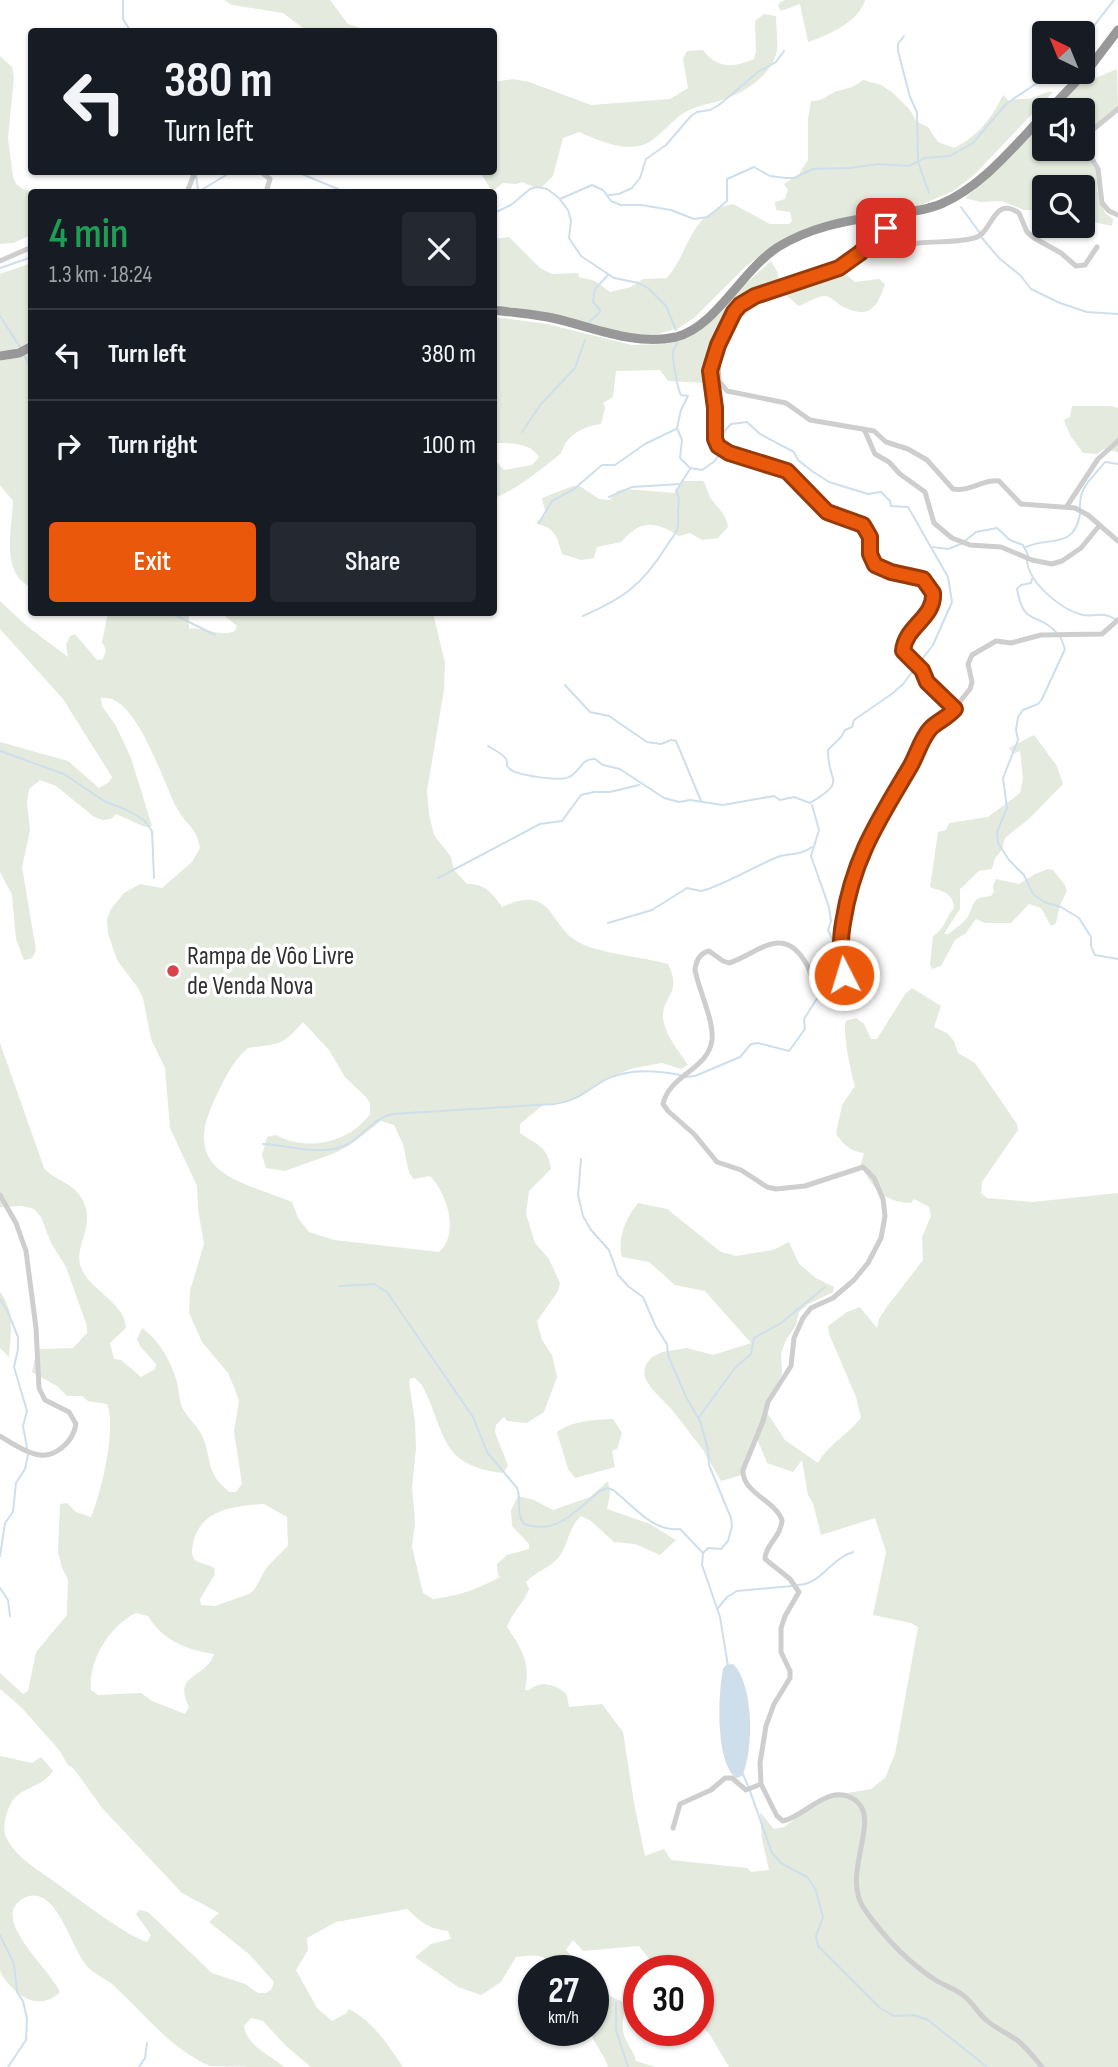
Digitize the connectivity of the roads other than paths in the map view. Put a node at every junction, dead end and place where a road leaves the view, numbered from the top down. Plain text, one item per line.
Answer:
1 (1118, 30) edge
2 (1060, 98) edge
3 (1118, 109) edge
4 (1032, 127) edge
5 (914, 212) junction
6 (1118, 215) edge
7 (1097, 247) dead end
8 (28, 249) edge
9 (860, 253) junction
10 (0, 261) edge
11 (497, 310) edge
12 (718, 345) junction
13 (28, 348) edge
14 (0, 356) edge
15 (864, 429) junction
16 (1118, 441) edge
17 (1067, 506) junction
18 (1100, 526) junction
19 (1118, 541) edge
20 (1118, 620) edge
21 (955, 709) junction
22 (0, 1195) edge
23 (0, 1436) edge
24 (761, 1784) junction
25 (673, 1828) dead end
26 (1042, 2067) edge

1 - 2 highway
3 - 6 street
4 - 5 highway
5 - 9 street
5 - 11 highway
7 - 9 street
8 - 10 street
9 - 12 street
12 - 15 street
12 - 21 street
13 - 14 highway
15 - 17 street
15 - 18 street
16 - 17 street
17 - 18 street
18 - 19 street
20 - 21 street
21 - 24 street
22 - 23 street
24 - 25 street
24 - 26 street

